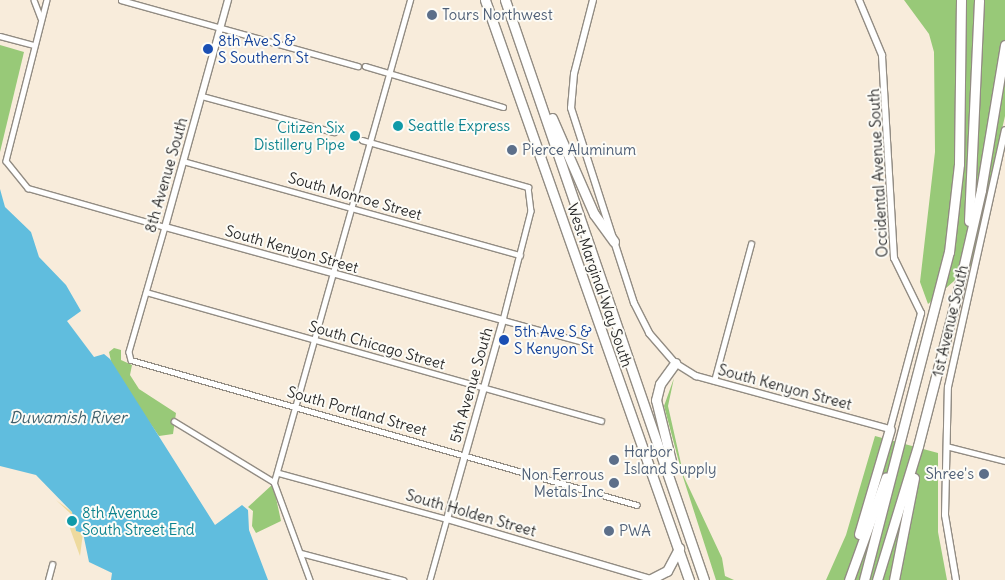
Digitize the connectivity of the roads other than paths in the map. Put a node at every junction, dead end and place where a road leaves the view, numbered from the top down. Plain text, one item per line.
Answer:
1 (34, 0) edge
2 (47, 0) edge
3 (121, 0) edge
4 (228, 0) edge
5 (409, 0) edge
6 (486, 0) edge
7 (505, 0) edge
8 (593, 0) edge
9 (859, 0) edge
10 (962, 0) edge
11 (967, 0) edge
12 (979, 0) edge
13 (41, 19) junction
14 (220, 28) junction
15 (0, 36) edge
16 (519, 39) junction
17 (34, 45) junction
18 (1005, 45) edge
19 (961, 48) junction
20 (358, 66) dead end
21 (365, 66) dead end
22 (389, 75) junction
23 (202, 96) junction
24 (503, 107) dead end
25 (1005, 130) edge
26 (334, 132) dead end
27 (362, 140) dead end
28 (371, 142) junction
29 (183, 161) junction
30 (353, 208) junction
31 (165, 227) junction
32 (614, 242) junction
33 (751, 244) dead end
34 (520, 255) junction
35 (334, 274) junction
36 (146, 292) junction
37 (957, 295) junction
38 (503, 320) junction
39 (316, 340) junction
40 (584, 342) dead end
41 (129, 357) joint
42 (676, 363) junction
43 (714, 381) junction
44 (483, 388) junction
45 (296, 407) junction
46 (174, 421) dead end
47 (601, 421) dead end
48 (890, 429) junction
49 (918, 446) junction
50 (946, 446) junction
51 (898, 450) junction
52 (465, 454) junction
53 (1005, 461) edge
54 (279, 473) junction
55 (274, 482) junction
56 (680, 504) junction
57 (637, 506) dead end
58 (447, 518) junction
59 (858, 545) junction
60 (679, 548) junction
61 (301, 553) junction
62 (52, 565) dead end
63 (849, 577) edge
64 (48, 580) edge
65 (310, 580) edge
66 (403, 580) edge
67 (430, 580) edge
68 (652, 580) edge
69 (689, 580) edge
70 (704, 580) edge
71 (864, 580) edge
72 (877, 580) edge
73 (894, 580) edge
74 (956, 580) edge

1 - 13 street
2 - 13 street
3 - 14 street
4 - 14 street, 8th Avenue South
5 - 22 street
6 - 60 highway, West Marginal Way South
7 - 16 highway, West Marginal Way South
8 - 32 street
9 - 48 street, Occidental Avenue South
10 - 19 highway
11 - 19 highway
12 - 37 highway
13 - 17 street
14 - 20 street
14 - 23 street, 8th Avenue South
15 - 17 street
16 - 32 highway
16 - 56 highway, West Marginal Way South
17 - 31 street, South Kenyon Street
18 - 37 highway
19 - 51 highway
21 - 22 street
22 - 24 street
22 - 28 street
23 - 26 street
23 - 29 street, 8th Avenue South
25 - 50 street, 1st Avenue South
27 - 28 street
28 - 30 street
28 - 34 street, 5th Avenue South
29 - 30 street, South Monroe Street
29 - 31 street, 8th Avenue South
30 - 34 street, South Monroe Street
30 - 35 street
31 - 35 street, South Kenyon Street
31 - 36 street, 8th Avenue South
32 - 42 street
33 - 43 street
34 - 38 street, 5th Avenue South
35 - 38 street, South Kenyon Street
35 - 39 street
36 - 39 street, South Chicago Street
36 - 41 street, 8th Avenue South
37 - 49 highway
38 - 40 street, South Kenyon Street
38 - 44 street, 5th Avenue South
39 - 44 street, South Chicago Street
39 - 45 street
41 - 45 street, South Portland Street
42 - 43 street, South Kenyon Street
42 - 56 highway
43 - 48 street, South Kenyon Street
44 - 47 street, South Chicago Street
44 - 52 street, 5th Avenue South
45 - 52 street, South Portland Street
45 - 54 street
46 - 55 street
48 - 59 highway
49 - 72 highway
49 - 73 highway
50 - 53 street
50 - 74 street, 1st Avenue South
51 - 59 highway
51 - 71 highway
52 - 57 street, South Portland Street
52 - 58 street, 5th Avenue South
54 - 55 street
54 - 58 street, South Holden Street
55 - 61 street
56 - 70 highway, West Marginal Way South
58 - 67 street, 5th Avenue South
58 - 68 street, South Holden Street
59 - 63 highway
60 - 68 highway
60 - 69 highway, West Marginal Way South
61 - 65 street
61 - 66 street
62 - 64 street

